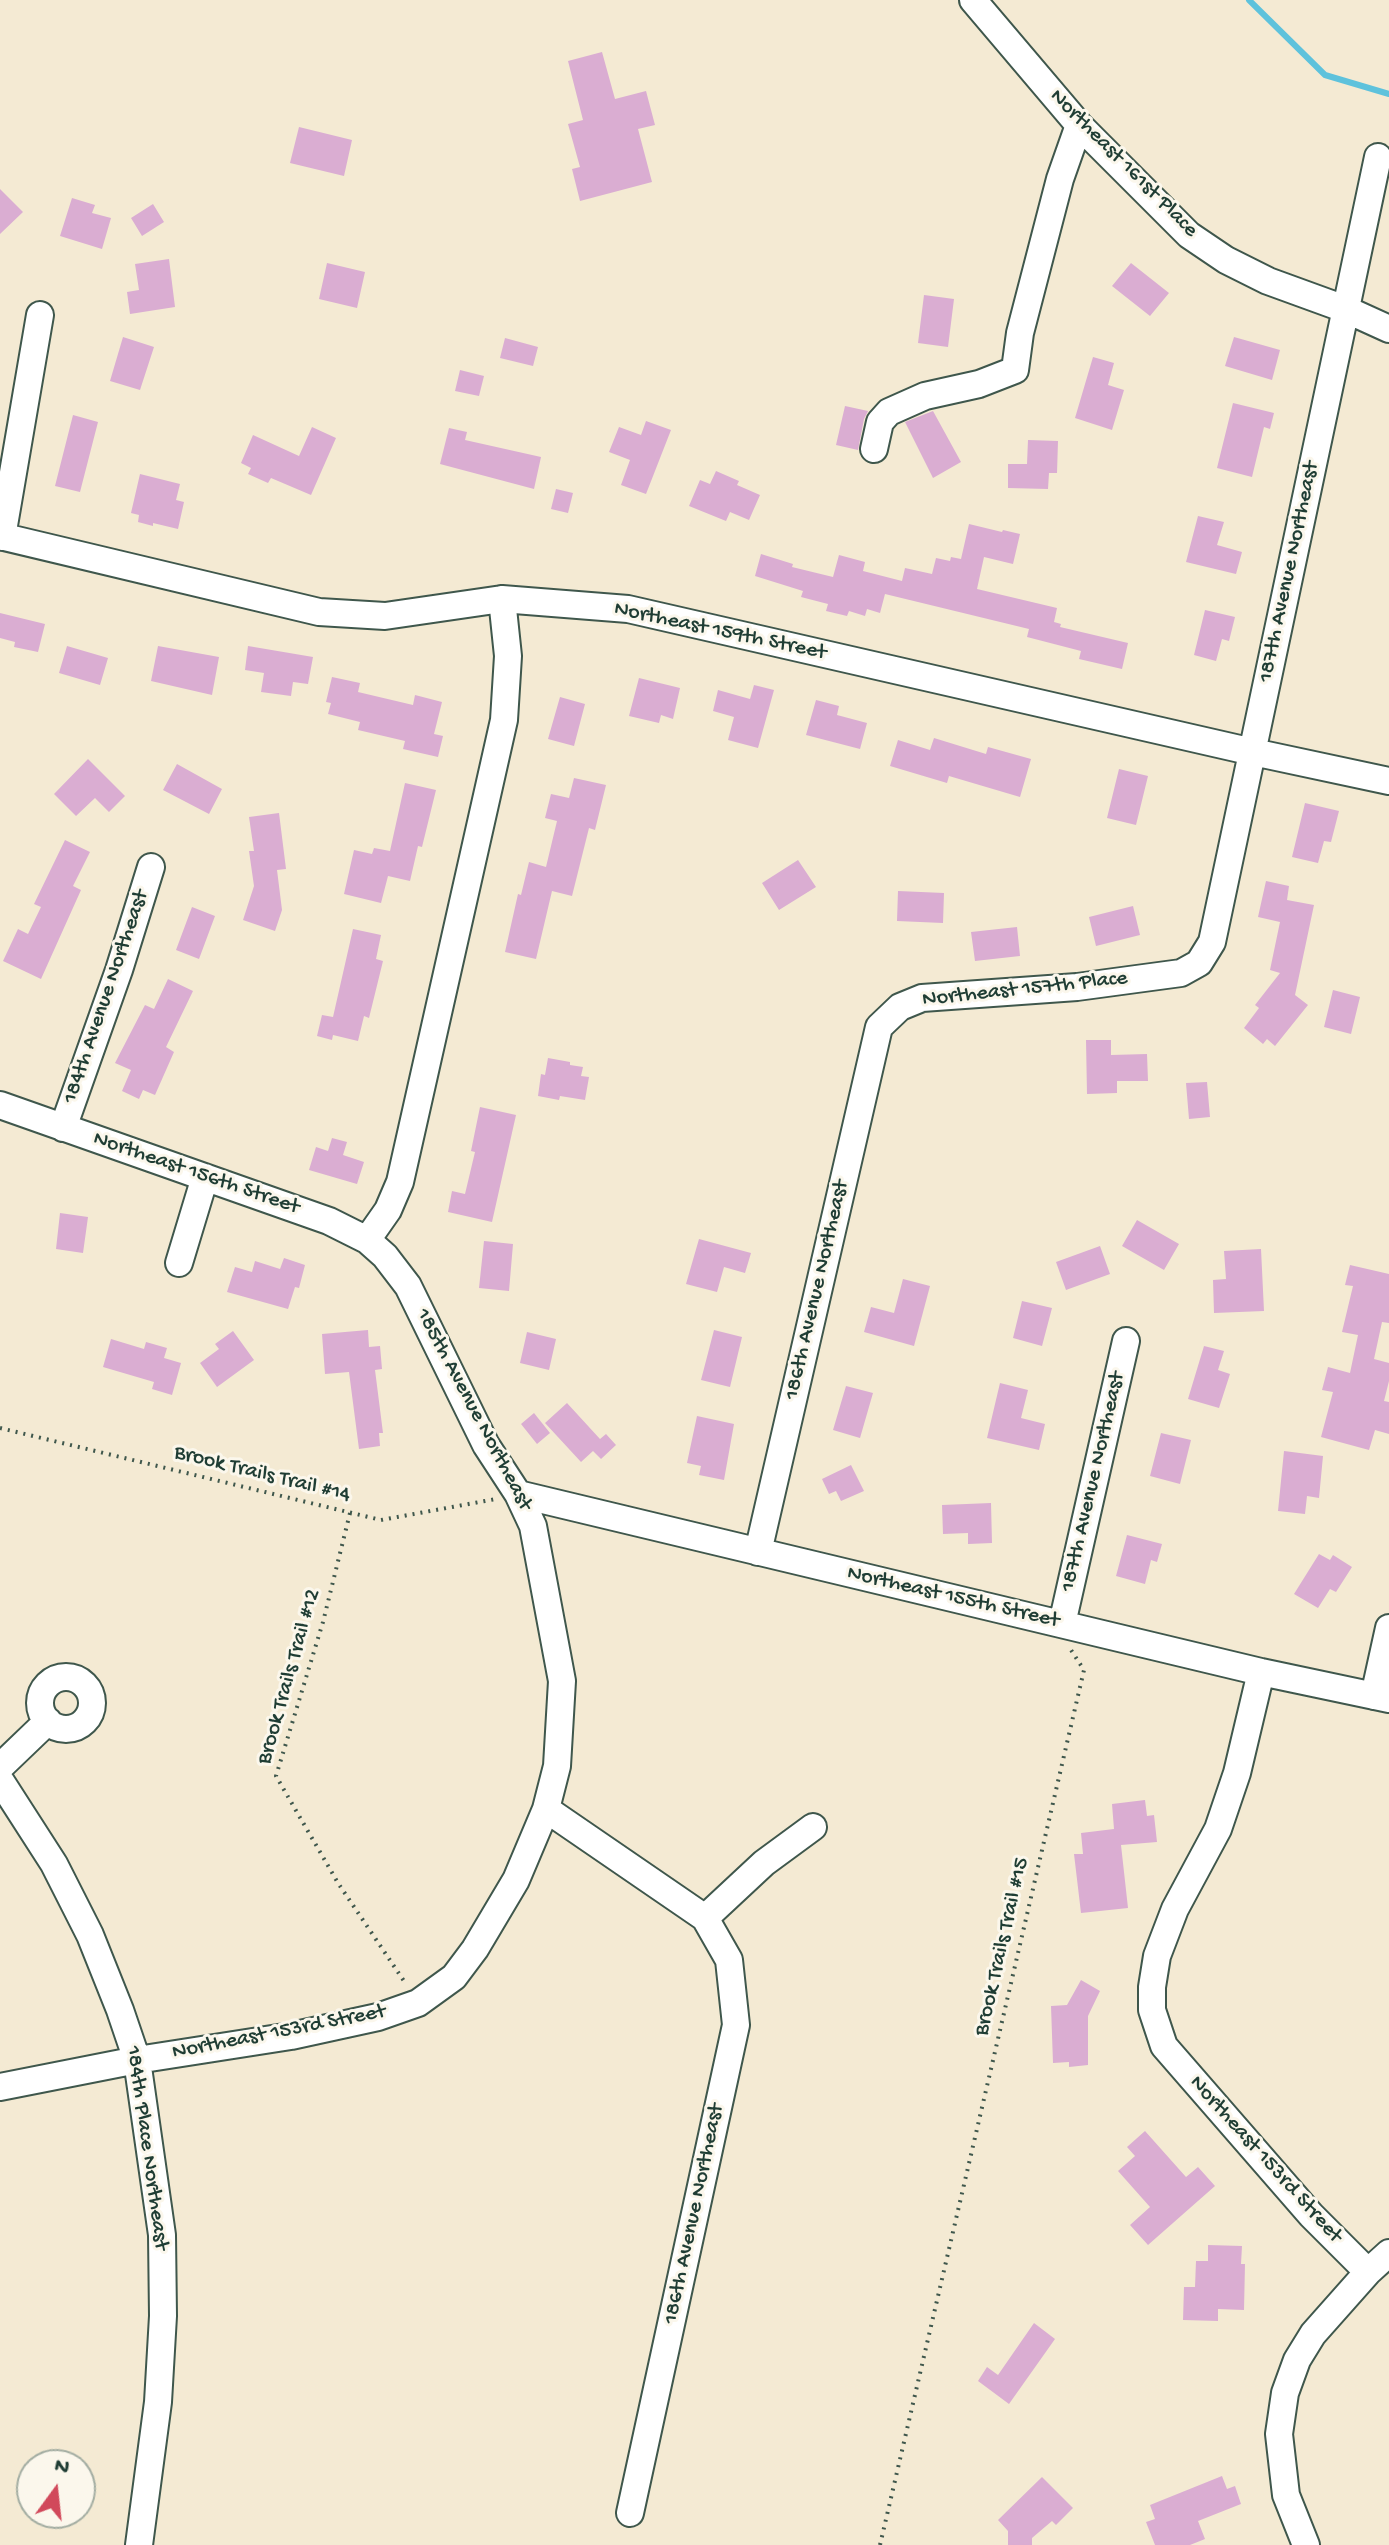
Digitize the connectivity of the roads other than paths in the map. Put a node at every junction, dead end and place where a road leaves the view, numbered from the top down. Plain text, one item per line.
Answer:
1 (973, 0) edge
2 (1079, 125) junction
3 (1378, 157) dead end
4 (1345, 309) junction
5 (40, 315) dead end
6 (1389, 329) edge
7 (874, 449) dead end
8 (1, 537) edge
9 (502, 599) junction
10 (1253, 752) junction
11 (1389, 781) edge
12 (151, 867) dead end
13 (1181, 973) joint
14 (879, 1027) joint
15 (0, 1105) edge
16 (63, 1128) junction
17 (205, 1177) junction
18 (376, 1248) junction
19 (179, 1263) dead end
20 (1126, 1341) dead end
21 (518, 1494) junction
22 (758, 1552) junction
23 (1062, 1624) junction
24 (1389, 1628) edge
25 (1261, 1672) junction
26 (1381, 1698) edge
27 (48, 1721) dead end
28 (0, 1767) edge
29 (0, 1780) edge
30 (546, 1809) junction
31 (813, 1827) dead end
32 (705, 1918) junction
33 (137, 2060) junction
34 (0, 2087) edge
35 (1389, 2253) edge
36 (1368, 2272) junction
37 (630, 2513) dead end
38 (139, 2545) edge
39 (1306, 2545) edge

1 - 2 street, Northeast 161st Place
2 - 4 street, Northeast 161st Place
2 - 7 street
3 - 4 street, 187th Avenue Northeast
4 - 6 street, Northeast 161st Place
4 - 10 street, 187th Avenue Northeast
5 - 8 street
8 - 9 street, Northeast 159th Street
9 - 10 street, Northeast 159th Street
9 - 18 street
10 - 11 street, Northeast 159th Street
10 - 13 street, 187th Avenue Northeast
12 - 16 street, 184th Avenue Northeast
13 - 14 street, Northeast 157th Place
14 - 22 street, 186th Avenue Northeast
15 - 16 street, Northeast 156th Street
16 - 17 street, Northeast 156th Street
17 - 18 street, Northeast 156th Street
17 - 19 street
18 - 21 street, 185th Avenue Northeast
20 - 23 street, 187th Avenue Northeast
21 - 22 street, Northeast 155th Street
21 - 30 street, 185th Avenue Northeast
22 - 23 street, Northeast 155th Street
23 - 25 street, Northeast 155th Street
24 - 26 street
25 - 26 street, Northeast 155th Street
25 - 36 street, Northeast 153rd Street
27 - 28 street
29 - 33 street, 184th Place Northeast
30 - 32 street
30 - 33 street, Northeast 153rd Street
31 - 32 street
32 - 37 street, 186th Avenue Northeast
33 - 34 street, Northeast 153rd Street
33 - 38 street, 184th Place Northeast
35 - 36 street
36 - 39 street

